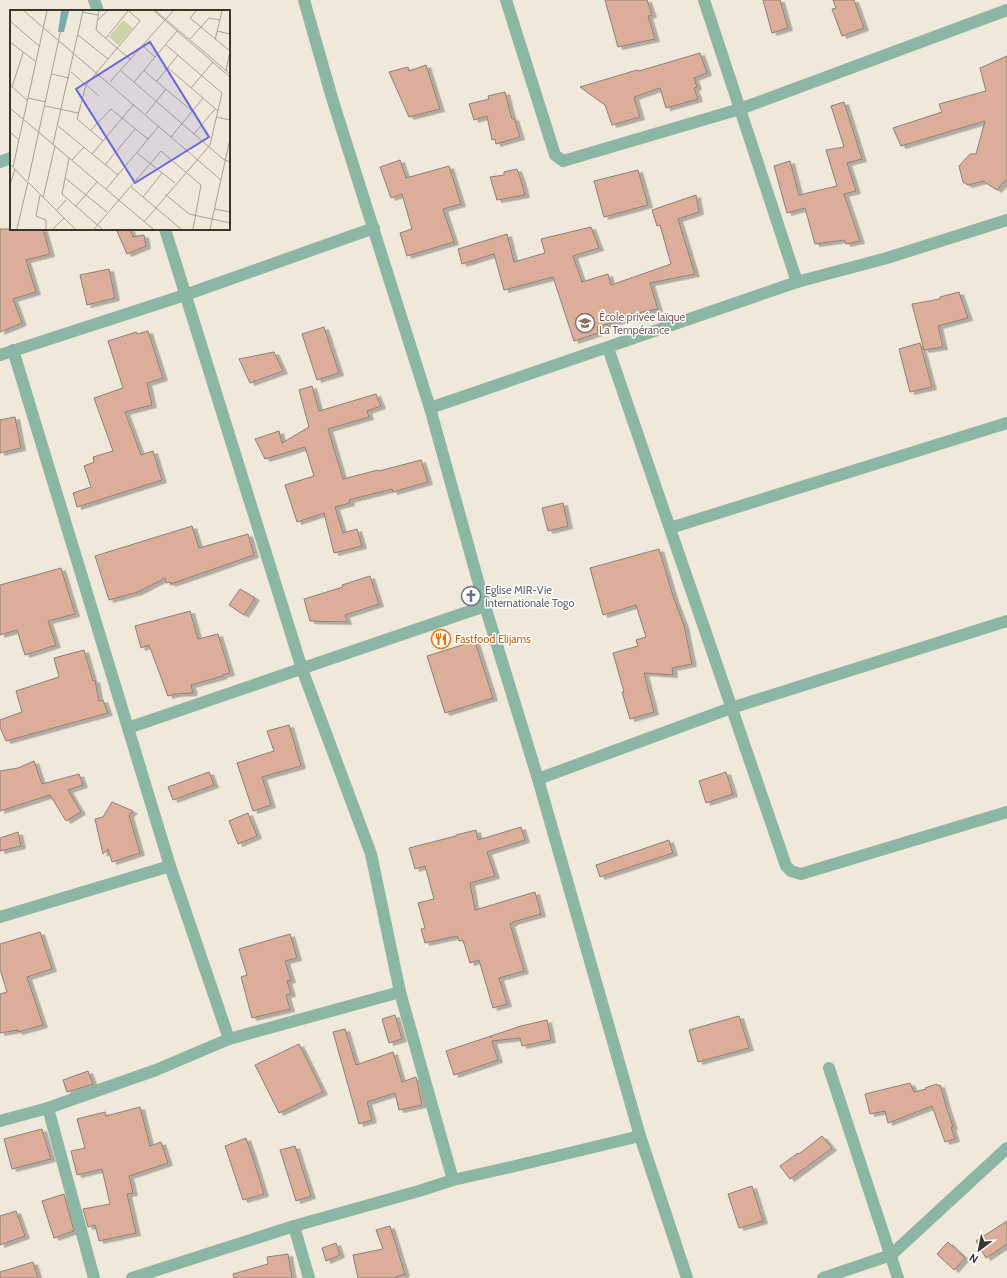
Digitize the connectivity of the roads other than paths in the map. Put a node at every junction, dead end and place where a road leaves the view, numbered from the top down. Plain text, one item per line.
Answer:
1 (94, 0) edge
2 (304, 0) edge
3 (506, 0) edge
4 (704, 0) edge
5 (98, 10) edge
6 (1007, 10) edge
7 (740, 109) junction
8 (10, 158) edge
9 (0, 162) edge
10 (1007, 220) edge
11 (374, 228) junction
12 (164, 230) edge
13 (797, 282) junction
14 (185, 295) junction
15 (608, 348) junction
16 (13, 350) junction
17 (0, 355) edge
18 (430, 408) junction
19 (1007, 423) edge
20 (670, 528) junction
21 (485, 606) junction
22 (1007, 622) edge
23 (302, 669) junction
24 (731, 708) junction
25 (128, 728) junction
26 (538, 779) junction
27 (1007, 812) edge
28 (170, 866) junction
29 (0, 917) edge
30 (400, 992) junction
31 (229, 1039) junction
32 (829, 1068) dead end
33 (48, 1108) junction
34 (0, 1121) edge
35 (640, 1136) junction
36 (1007, 1148) edge
37 (453, 1180) junction
38 (294, 1226) junction
39 (891, 1255) junction
40 (94, 1278) edge
41 (132, 1278) edge
42 (310, 1278) edge
43 (688, 1278) edge
44 (823, 1278) edge
45 (898, 1278) edge

1 - 5 street
2 - 11 street
3 - 7 street
4 - 7 street
6 - 7 street
7 - 13 street
8 - 9 street
10 - 13 street
11 - 14 street
11 - 18 street
12 - 14 street
13 - 15 street
14 - 16 street
14 - 23 street
15 - 18 street
15 - 20 street
16 - 17 street
16 - 25 street
18 - 21 street
19 - 20 street
20 - 24 street
21 - 23 street
21 - 26 street
22 - 24 street
23 - 25 street
23 - 30 street
24 - 26 street
24 - 27 street
25 - 28 street
26 - 35 street
28 - 29 street
28 - 31 street
30 - 31 street
30 - 37 street
31 - 33 street
32 - 39 street
33 - 34 street
33 - 40 street
35 - 37 street
35 - 43 street
36 - 39 street
37 - 38 street
38 - 41 street
38 - 42 street
39 - 44 street
39 - 45 street

